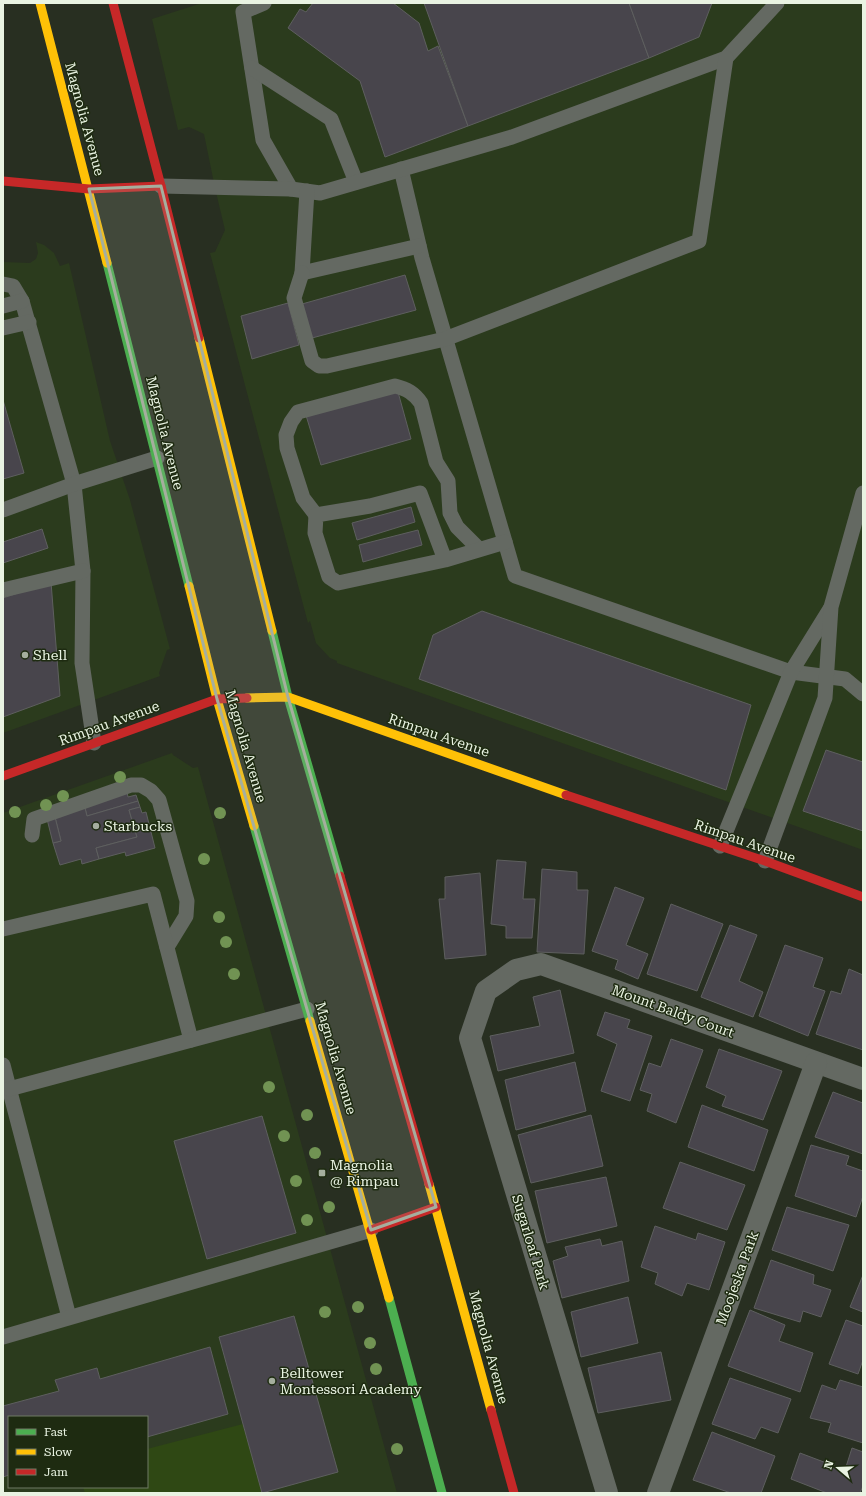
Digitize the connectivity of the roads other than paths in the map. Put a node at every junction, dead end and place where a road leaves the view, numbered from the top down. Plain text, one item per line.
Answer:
1 (40, 3) edge
2 (113, 3) edge
3 (264, 3) edge
4 (777, 3) edge
5 (726, 58) junction
6 (252, 68) junction
7 (401, 169) junction
8 (3, 181) edge
9 (356, 182) junction
10 (161, 186) junction
11 (89, 189) junction
12 (291, 189) junction
13 (307, 191) junction
14 (419, 246) junction
15 (302, 273) junction
16 (3, 284) edge
17 (22, 301) junction
18 (3, 306) edge
19 (29, 322) junction
20 (3, 328) edge
21 (445, 339) junction
22 (157, 458) junction
23 (74, 484) junction
24 (863, 493) edge
25 (3, 510) edge
26 (316, 515) junction
27 (505, 542) junction
28 (480, 549) junction
29 (445, 560) junction
30 (83, 571) junction
31 (3, 590) edge
32 (831, 607) junction
33 (791, 672) junction
34 (826, 676) junction
35 (863, 694) edge
36 (288, 697) junction
37 (217, 699) junction
38 (94, 743) junction
39 (3, 776) edge
40 (32, 835) dead end
41 (720, 846) junction
42 (765, 862) junction
43 (863, 897) edge
44 (3, 929) edge
45 (168, 947) junction
46 (486, 991) joint
47 (307, 1009) junction
48 (191, 1040) junction
49 (816, 1062) junction
50 (3, 1066) edge
51 (863, 1079) edge
52 (9, 1089) junction
53 (436, 1207) junction
54 (371, 1230) junction
55 (69, 1317) junction
56 (3, 1336) edge
57 (442, 1493) edge
58 (514, 1493) edge
59 (607, 1493) edge
60 (658, 1493) edge

1 - 11 main road, Magnolia Avenue
2 - 10 main road, Magnolia Avenue
3 - 6 lane
4 - 5 lane
5 - 7 lane
5 - 21 lane
6 - 9 lane
6 - 12 lane
7 - 9 lane
7 - 14 lane
8 - 11 main road
9 - 13 lane
10 - 11 main road
10 - 12 lane
10 - 36 main road, Magnolia Avenue
11 - 22 main road, Magnolia Avenue
12 - 13 lane
13 - 15 lane
14 - 15 lane
14 - 21 lane
15 - 21 lane
16 - 17 lane
17 - 18 lane
17 - 19 lane
19 - 20 lane
19 - 23 lane
21 - 27 lane
22 - 23 lane
22 - 37 main road, Magnolia Avenue
23 - 25 lane
23 - 30 lane
24 - 32 lane
26 - 28 lane
26 - 29 lane
26 - 29 lane
27 - 28 lane
27 - 33 lane
28 - 29 lane
30 - 31 lane
30 - 38 lane
32 - 33 lane
32 - 34 lane
33 - 34 lane
33 - 41 lane
34 - 35 lane
34 - 42 lane
36 - 37 main road, Rimpau Avenue
36 - 41 main road, Rimpau Avenue
36 - 53 main road, Magnolia Avenue
37 - 38 main road, Rimpau Avenue
37 - 47 main road, Magnolia Avenue
38 - 39 main road, Rimpau Avenue
40 - 45 lane
41 - 42 main road, Rimpau Avenue
42 - 43 main road, Rimpau Avenue
44 - 45 lane
45 - 48 lane
46 - 49 street, Mount Baldy Court
46 - 59 street, Sugarloaf Park
47 - 48 lane
47 - 54 main road, Magnolia Avenue
48 - 52 lane
49 - 51 street, Mount Baldy Court
49 - 60 street, Moojeska Park
50 - 52 lane
52 - 55 lane
53 - 54 main road
53 - 58 main road, Magnolia Avenue
54 - 55 lane
54 - 57 main road, Magnolia Avenue
55 - 56 lane

